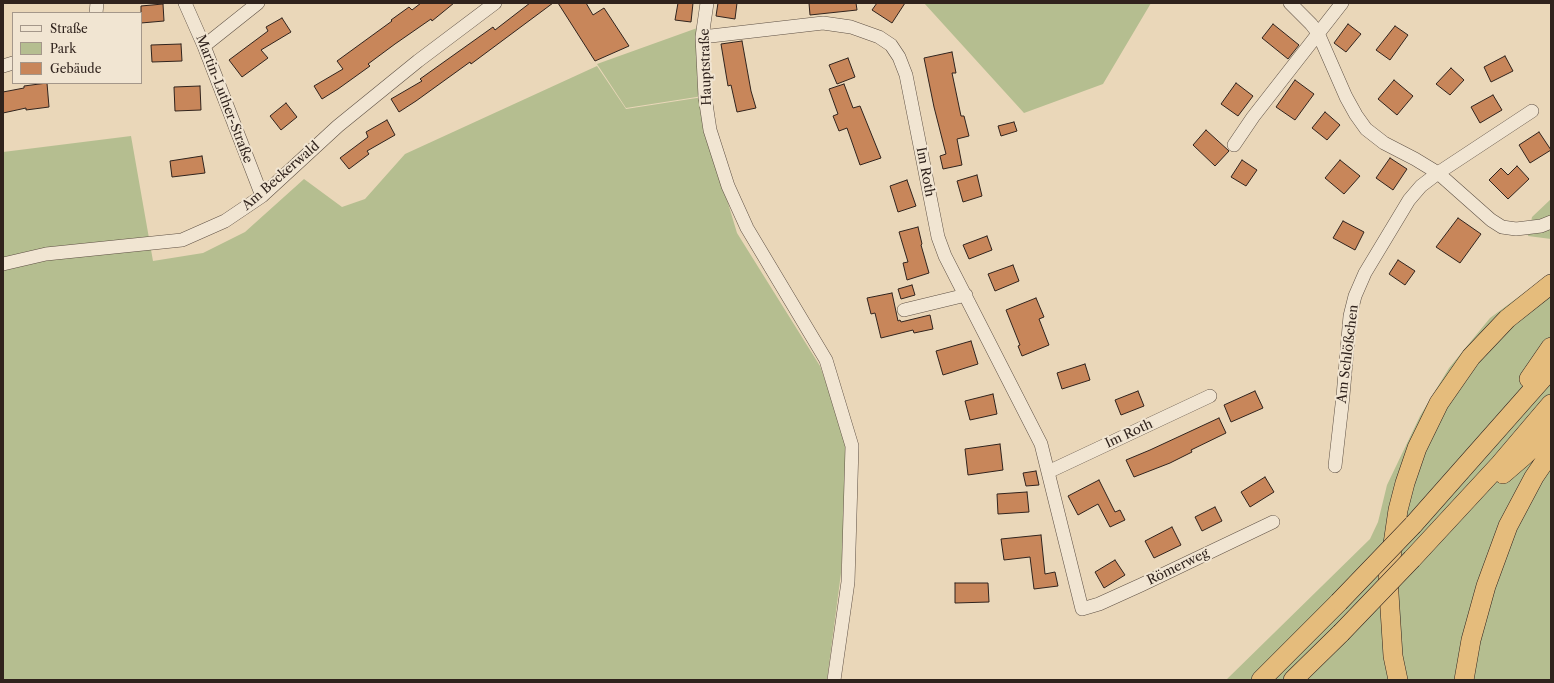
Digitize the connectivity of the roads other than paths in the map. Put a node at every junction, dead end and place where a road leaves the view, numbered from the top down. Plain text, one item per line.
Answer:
1 (185, 3) edge
2 (258, 3) edge
3 (496, 3) edge
4 (707, 3) edge
5 (1290, 3) edge
6 (1342, 3) edge
7 (1318, 33) junction
8 (702, 37) junction
9 (204, 46) junction
10 (1532, 111) dead end
11 (1234, 145) dead end
12 (1438, 173) junction
13 (262, 196) junction
14 (1551, 222) edge
15 (3, 264) edge
16 (1551, 284) edge
17 (966, 295) junction
18 (904, 310) dead end
19 (1551, 347) edge
20 (1551, 369) edge
21 (1210, 396) dead end
22 (1551, 404) edge
23 (1551, 429) edge
24 (1482, 448) junction
25 (1551, 452) edge
26 (1335, 466) dead end
27 (1048, 472) junction
28 (1273, 522) dead end
29 (1443, 526) junction
30 (1082, 609) joint
31 (834, 680) edge
32 (1261, 680) edge
33 (1293, 680) edge
34 (1398, 680) edge
35 (1464, 680) edge

1 - 9 street, Martin-Luther-Straße
2 - 9 street
3 - 13 street, Am Beckerwald
4 - 8 street, Hauptstraße
5 - 7 street
6 - 7 street
7 - 11 street
7 - 12 street
8 - 17 street, Im Roth
8 - 31 street, Hauptstraße
9 - 13 street, Martin-Luther-Straße
10 - 12 street, Am Schlößchen
12 - 14 street
12 - 26 street, Am Schlößchen
13 - 15 street, Am Beckerwald
16 - 34 highway
17 - 18 street
17 - 27 street, Im Roth
19 - 24 highway
20 - 24 highway
21 - 27 street, Im Roth
22 - 29 highway
23 - 29 highway
24 - 32 highway, bridge
25 - 35 highway
27 - 30 street, Im Roth
28 - 30 street, Römerweg
29 - 33 highway, bridge

